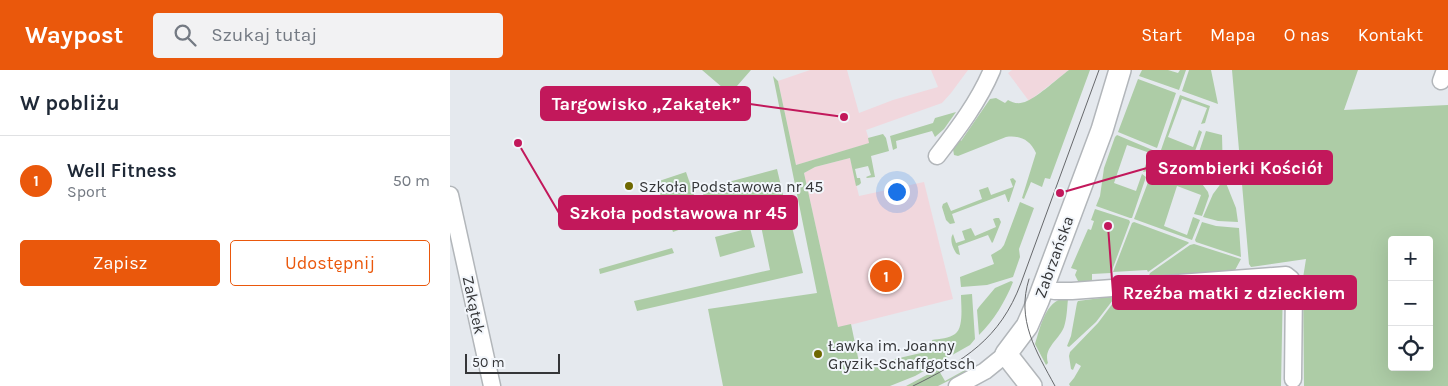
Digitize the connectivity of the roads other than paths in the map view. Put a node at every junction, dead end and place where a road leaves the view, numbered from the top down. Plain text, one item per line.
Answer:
1 (992, 70) edge
2 (1120, 70) edge
3 (937, 156) dead end
4 (450, 195) edge
5 (455, 241) edge
6 (1043, 289) junction
7 (1006, 354) junction
8 (1293, 379) dead end
9 (492, 386) edge
10 (957, 386) edge
11 (1031, 386) edge

1 - 3 street
2 - 6 main road, Zabrzańska
4 - 5 street, Zakątek
5 - 9 street, Zakątek
6 - 7 main road, Zabrzańska
6 - 8 street
7 - 10 street, Zabrzańska
7 - 11 main road

